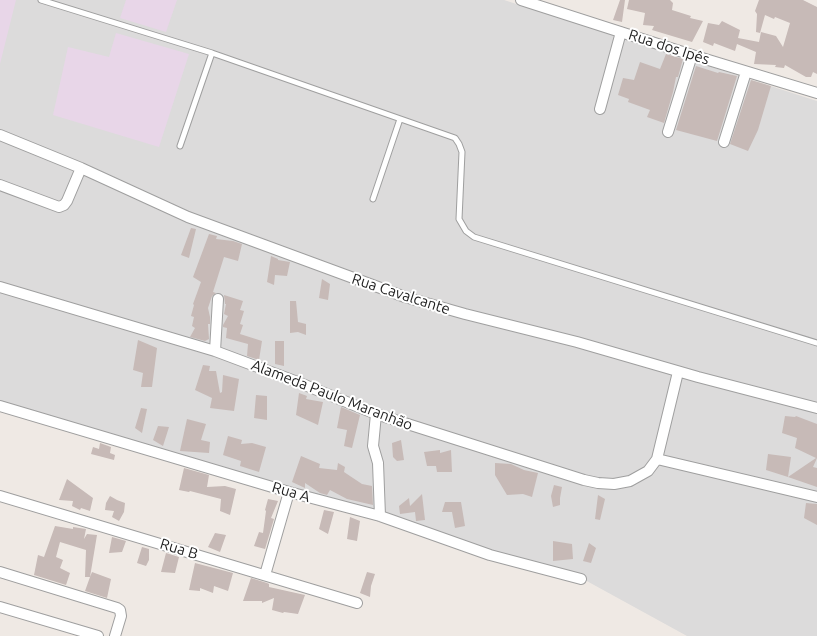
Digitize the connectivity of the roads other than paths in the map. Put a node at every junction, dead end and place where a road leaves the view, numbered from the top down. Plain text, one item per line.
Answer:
1 (41, 0) edge
2 (521, 0) edge
3 (621, 32) junction
4 (212, 53) junction
5 (692, 55) junction
6 (746, 72) junction
7 (817, 93) edge
8 (600, 109) dead end
9 (400, 119) junction
10 (668, 132) dead end
11 (0, 135) edge
12 (724, 142) dead end
13 (180, 146) dead end
14 (81, 168) junction
15 (0, 186) edge
16 (373, 199) dead end
17 (0, 287) edge
18 (218, 299) dead end
19 (817, 344) edge
20 (215, 351) junction
21 (678, 372) junction
22 (0, 406) edge
23 (817, 408) edge
24 (376, 414) junction
25 (657, 459) junction
26 (289, 492) junction
27 (0, 496) edge
28 (817, 497) edge
29 (380, 516) junction
30 (0, 572) edge
31 (265, 575) junction
32 (581, 579) dead end
33 (358, 603) dead end
34 (0, 607) edge
35 (115, 635) edge
36 (98, 636) edge

1 - 4 lane
2 - 3 street, Rua dos Ipês
3 - 5 street, Rua dos Ipês
3 - 8 street
4 - 9 lane
4 - 13 lane
5 - 6 street, Rua dos Ipês
5 - 10 street
6 - 7 street, Rua dos Ipês
6 - 12 street
9 - 16 lane
9 - 19 lane
11 - 14 street, Rua Cavalcante
14 - 15 street
14 - 21 street, Rua Cavalcante
17 - 20 street, Alameda Paulo Maranhão
18 - 20 street
20 - 24 street, Alameda Paulo Maranhão
21 - 23 street, Rua Cavalcante
21 - 25 street
22 - 26 street, Rua A
24 - 25 street, Alameda Paulo Maranhão
24 - 29 street
25 - 28 street
26 - 29 street, Rua A
26 - 31 street
27 - 31 street, Rua B
29 - 32 street, Rua A
30 - 35 street
31 - 33 street, Rua B
34 - 36 street

